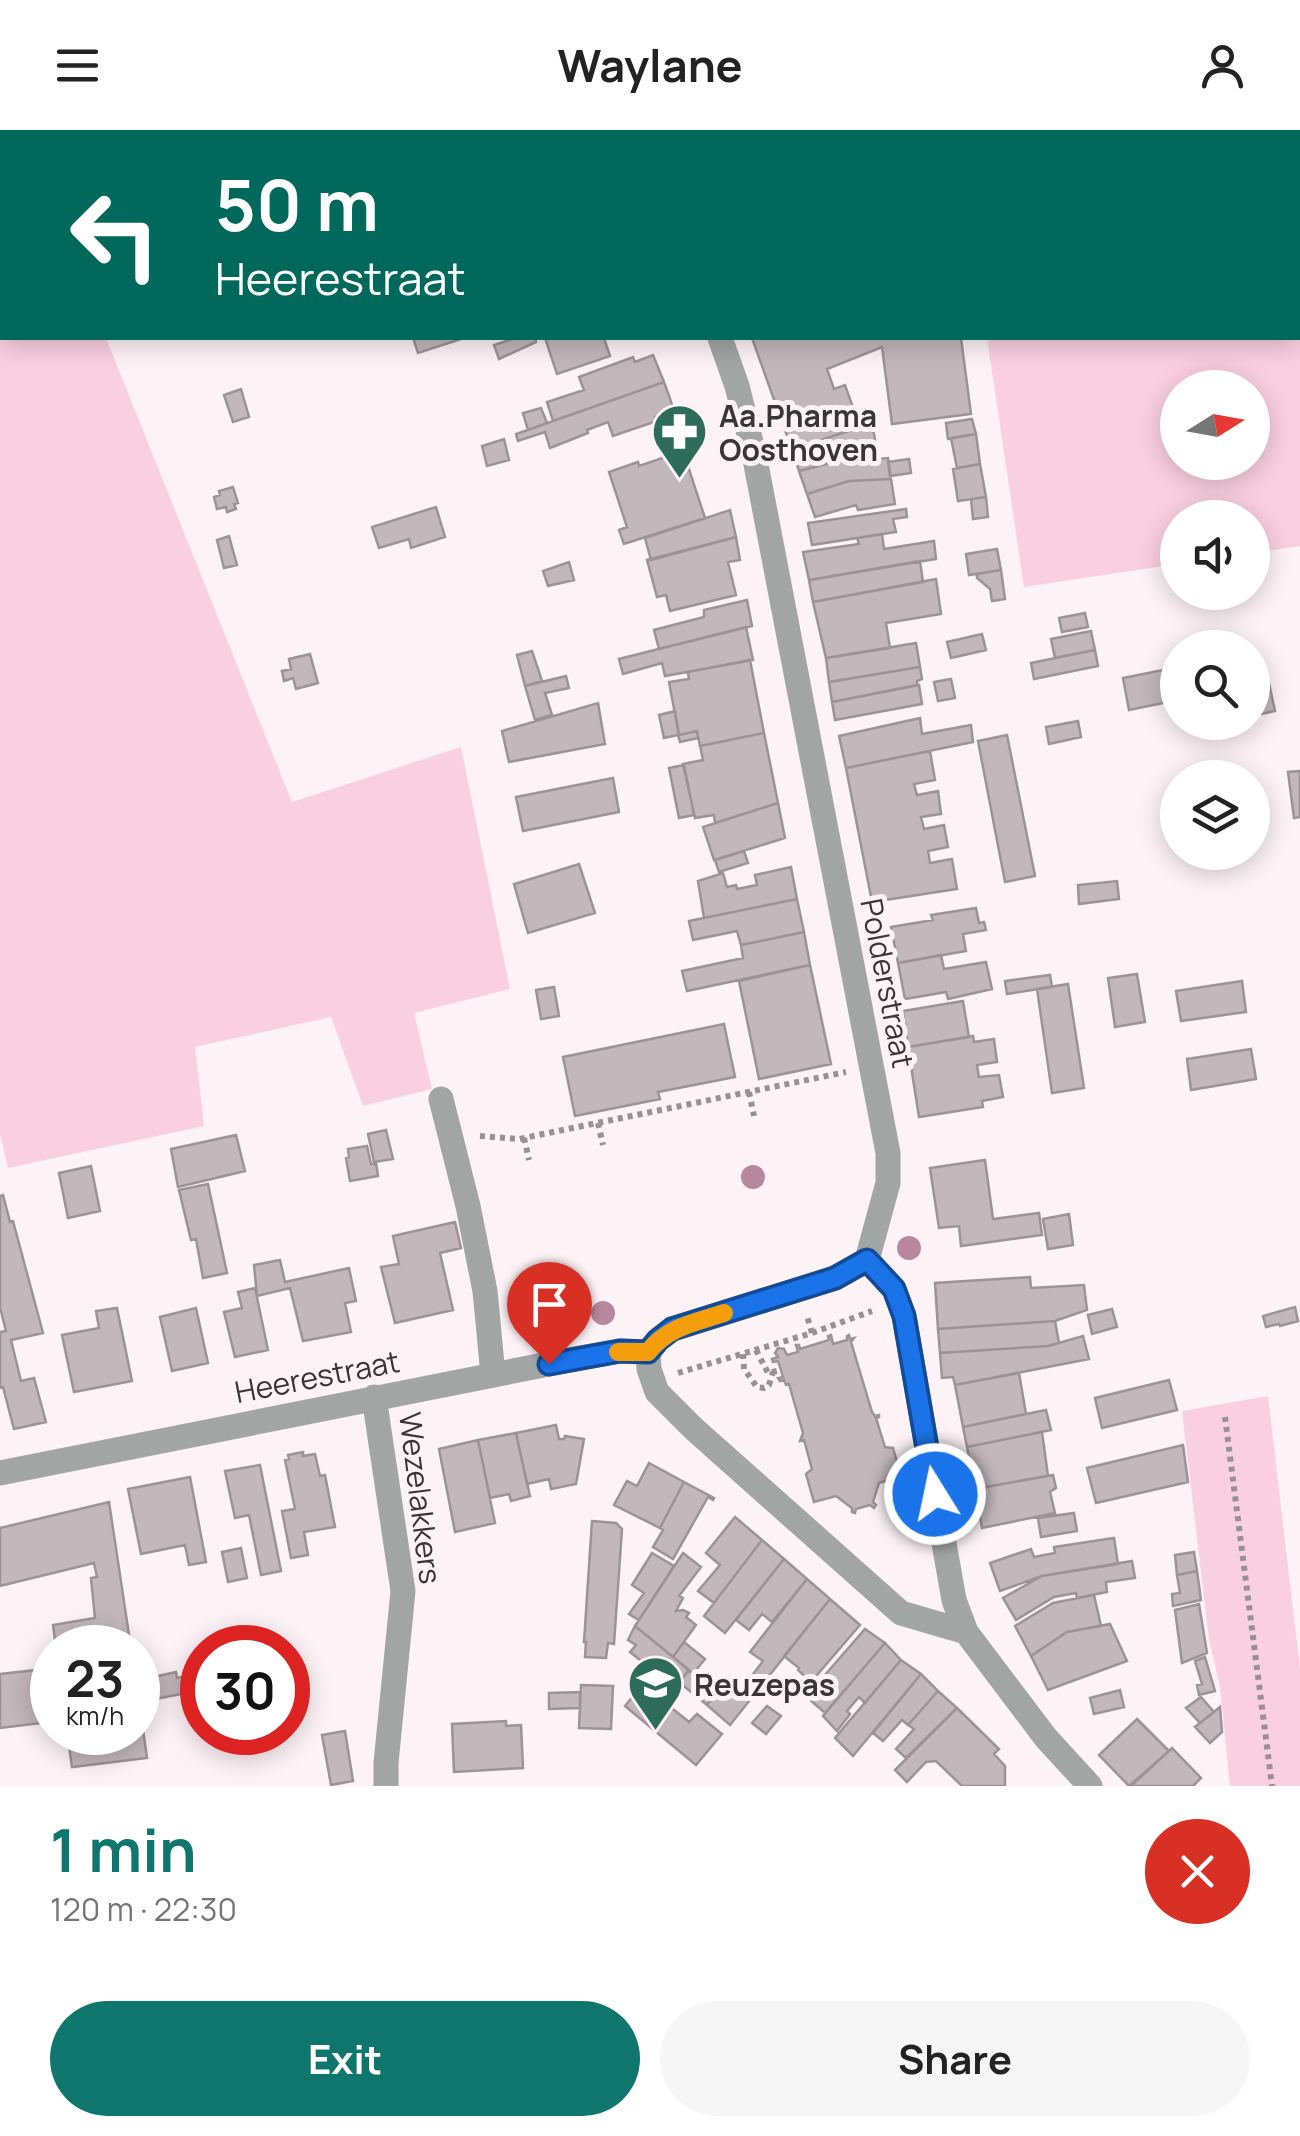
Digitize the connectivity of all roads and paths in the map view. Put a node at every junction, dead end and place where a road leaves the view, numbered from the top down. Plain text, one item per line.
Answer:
1 (721, 340) edge
2 (872, 1067) junction
3 (750, 1092) junction
4 (441, 1098) dead end
5 (754, 1116) dead end
6 (598, 1123) junction
7 (449, 1134) junction
8 (524, 1138) junction
9 (603, 1145) dead end
10 (529, 1160) dead end
11 (867, 1260) junction
12 (799, 1290) junction
13 (898, 1302) junction
14 (812, 1333) junction
15 (756, 1350) junction
16 (648, 1352) junction
17 (743, 1354) junction
18 (492, 1375) junction
19 (654, 1383) junction
20 (374, 1397) junction
21 (1225, 1417) dead end
22 (0, 1473) edge
23 (966, 1632) junction
24 (386, 1786) edge
25 (1090, 1786) edge
26 (1272, 1786) edge

1 - 2 street, Polderstraat
2 - 3 path
2 - 11 street, Polderstraat
3 - 5 path
3 - 6 path
4 - 7 street
6 - 8 path
6 - 9 path
7 - 8 path
7 - 18 street
8 - 10 path
11 - 12 street
11 - 13 street
12 - 14 path
12 - 16 street
13 - 14 path
13 - 23 street
14 - 15 path
15 - 17 path
15 - 17 path
16 - 18 street, Heerestraat
16 - 19 street
17 - 19 path
18 - 20 street, Heerestraat
19 - 23 street
20 - 22 street, Heerestraat
20 - 24 street, Wezelakkers
21 - 26 path
23 - 25 street

